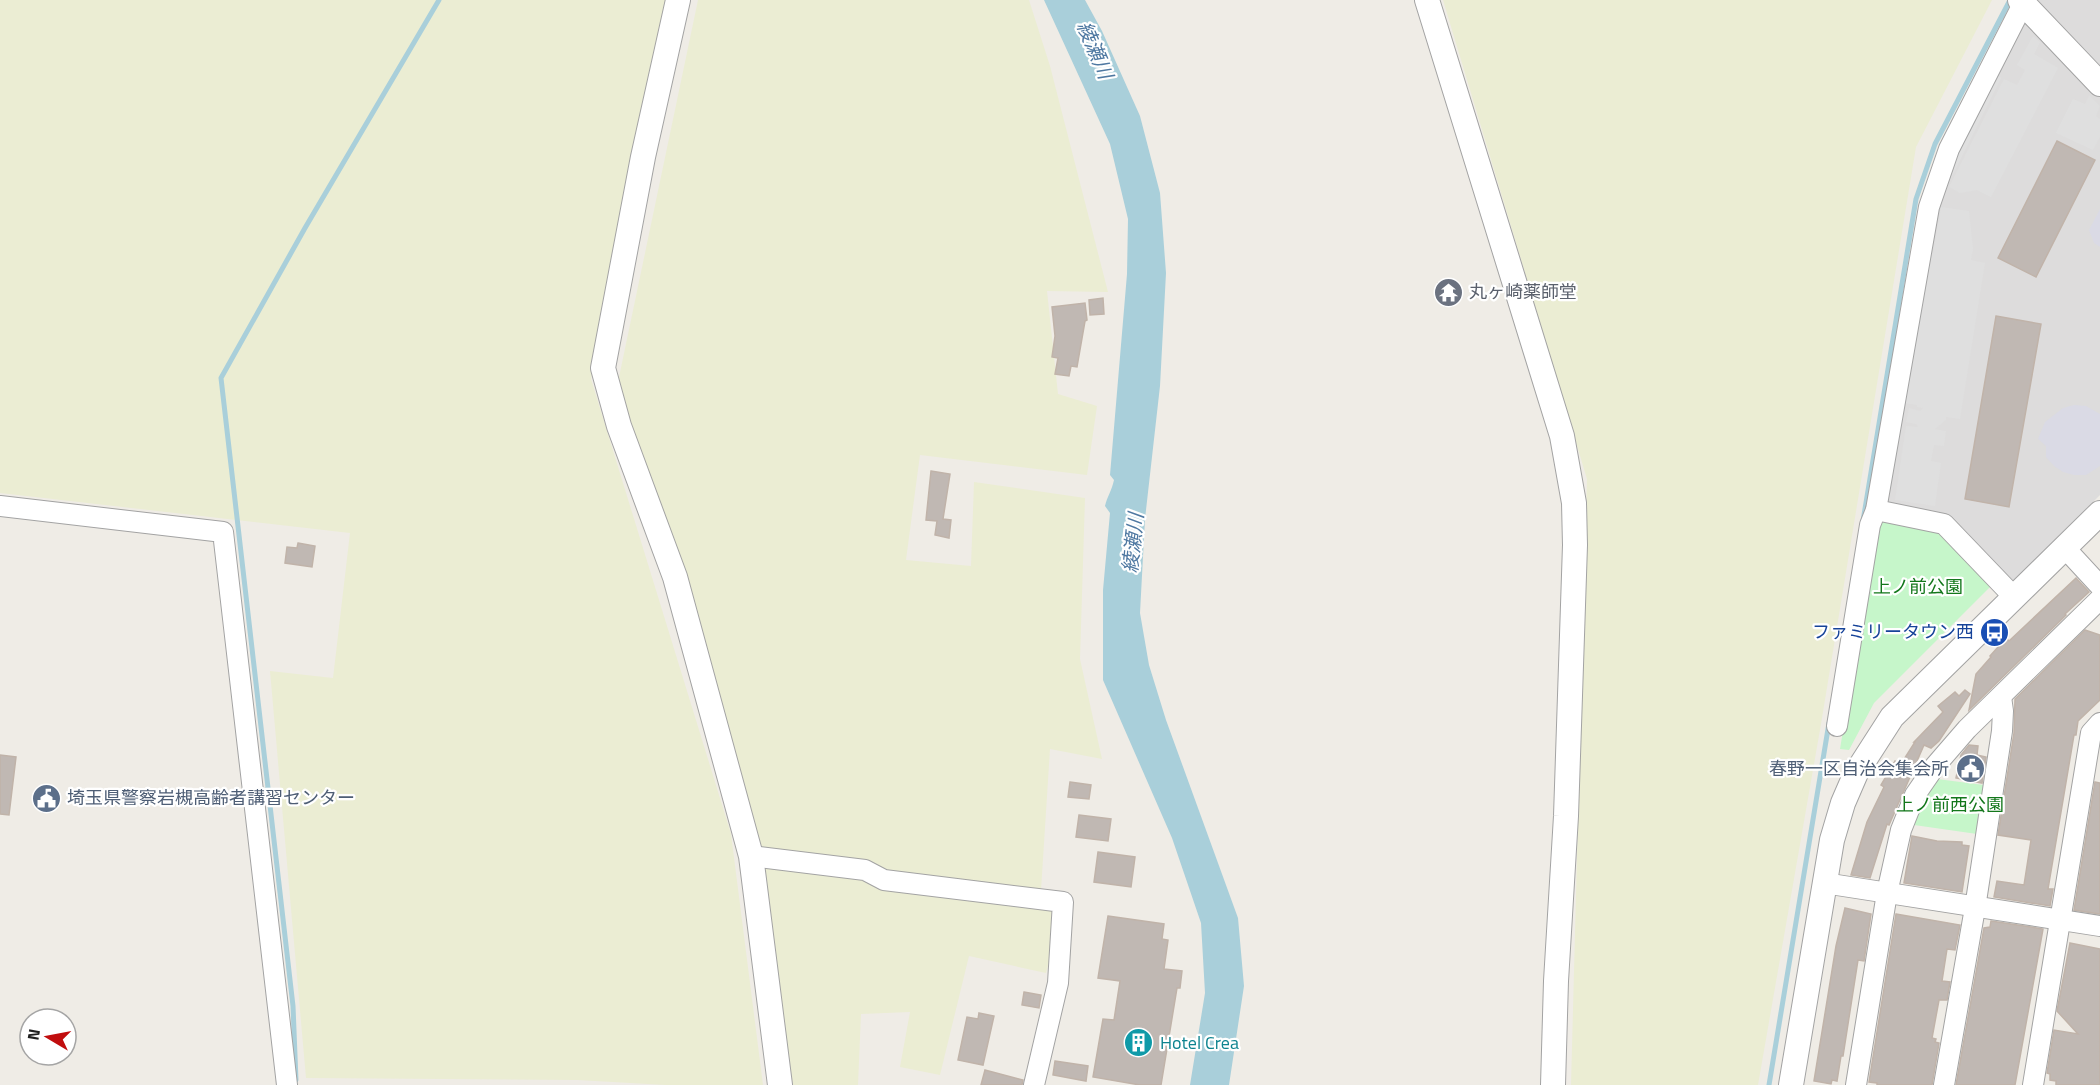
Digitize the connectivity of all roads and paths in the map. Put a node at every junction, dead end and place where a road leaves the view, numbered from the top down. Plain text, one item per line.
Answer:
1 (678, 0) edge
2 (1427, 0) edge
3 (2023, 1) edge
4 (2100, 84) edge
5 (0, 506) edge
6 (1876, 510) junction
7 (2100, 513) edge
8 (2064, 548) junction
9 (2100, 586) edge
10 (2014, 597) junction
11 (2100, 599) edge
12 (2001, 697) junction
13 (2100, 723) edge
14 (1837, 726) dead end
15 (751, 855) junction
16 (1824, 883) junction
17 (1887, 893) junction
18 (1975, 908) junction
19 (2059, 920) junction
20 (2100, 926) edge
21 (287, 1085) edge
22 (780, 1085) edge
23 (1034, 1085) edge
24 (1553, 1085) edge
25 (1791, 1085) edge
26 (1856, 1085) edge
27 (1944, 1085) edge
28 (2032, 1085) edge

1 - 15 street
2 - 24 street
3 - 4 street
3 - 6 street
5 - 21 street
6 - 10 street
6 - 14 street
7 - 8 street
8 - 9 street
8 - 10 street
10 - 16 street
11 - 12 street
12 - 17 street
12 - 18 street
13 - 19 street
15 - 22 street
15 - 23 street
16 - 17 street
16 - 25 street
17 - 18 street
17 - 26 street
18 - 19 street
18 - 27 street
19 - 20 street
19 - 28 street

